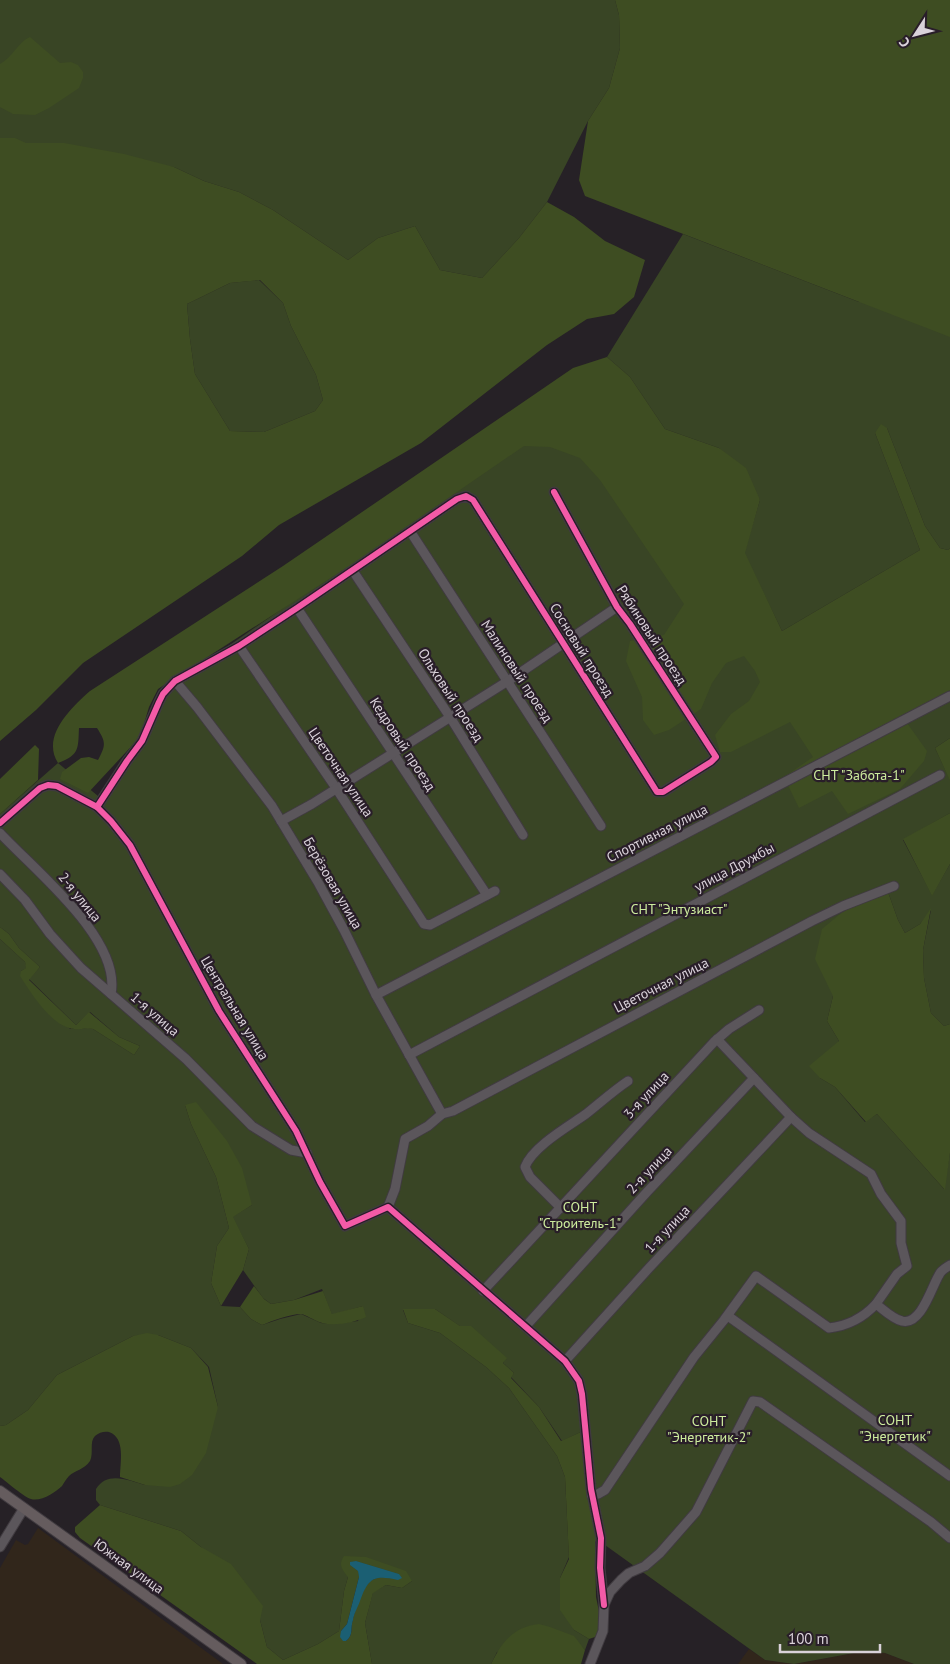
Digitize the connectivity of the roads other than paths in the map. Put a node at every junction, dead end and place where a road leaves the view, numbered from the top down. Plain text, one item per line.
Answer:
1 (554, 492) dead end
2 (410, 531) junction
3 (353, 571) junction
4 (617, 607) junction
5 (298, 608) junction
6 (564, 644) junction
7 (239, 646) junction
8 (176, 681) junction
9 (508, 681) junction
10 (950, 696) edge
11 (450, 717) junction
12 (392, 752) junction
13 (940, 775) dead end
14 (685, 778) joint
15 (336, 788) junction
16 (96, 808) junction
17 (281, 821) junction
18 (0, 823) edge
19 (601, 826) dead end
20 (0, 833) edge
21 (523, 835) dead end
22 (0, 874) edge
23 (894, 886) dead end
24 (491, 893) joint
25 (111, 994) junction
26 (376, 995) junction
27 (759, 1010) dead end
28 (717, 1039) junction
29 (410, 1055) junction
30 (754, 1078) junction
31 (628, 1081) dead end
32 (442, 1114) junction
33 (791, 1117) junction
34 (307, 1153) junction
35 (388, 1207) junction
36 (561, 1208) junction
37 (950, 1265) edge
38 (484, 1291) junction
39 (876, 1304) junction
40 (728, 1316) junction
41 (526, 1326) junction
42 (565, 1361) junction
43 (950, 1476) edge
44 (0, 1491) edge
45 (592, 1496) junction
46 (24, 1508) junction
47 (950, 1538) edge
48 (0, 1547) edge
49 (604, 1605) junction
50 (241, 1664) edge
51 (590, 1664) edge

1 - 4 street, Рябиновый проезд
2 - 3 street
2 - 6 street, Сосновый проезд
2 - 9 street, Малиновый проезд
3 - 5 street
3 - 11 street, Ольховый проезд
4 - 6 street
4 - 14 street, Рябиновый проезд
5 - 7 street
5 - 12 street, Кедровый проезд
6 - 9 street
6 - 14 street, Сосновый проезд
7 - 8 street
7 - 15 street, Цветочная улица
8 - 16 street
8 - 17 street, Берёзовая улица
9 - 11 street
9 - 19 street, Малиновый проезд
10 - 26 street, Спортивная улица
11 - 12 street
11 - 21 street, Ольховый проезд
12 - 15 street
12 - 24 street, Кедровый проезд
13 - 29 street, улица Дружбы
15 - 17 street
15 - 24 street, Цветочная улица
16 - 18 street, Центральная улица
16 - 34 street, Центральная улица
17 - 26 street, Берёзовая улица
20 - 25 street, 2-я улица
22 - 25 street, 1-я улица
23 - 32 street, Цветочная улица
25 - 34 street, 1-я улица
26 - 29 street, Берёзовая улица
27 - 28 street, 3-я улица
28 - 30 street
28 - 36 street, 3-я улица
29 - 32 street, Берёзовая улица
30 - 33 street
30 - 41 street, 2-я улица
31 - 36 street, 3-я улица
32 - 35 street, Цветочная улица
33 - 39 street
33 - 42 street, 1-я улица
34 - 35 street, Центральная улица
35 - 38 street
36 - 38 street, 3-я улица
37 - 39 street
38 - 41 street
39 - 40 street
40 - 43 street
40 - 45 street
41 - 42 street
42 - 45 street
44 - 46 main road, Южная улица
45 - 49 street
46 - 48 street
46 - 50 main road, Южная улица
47 - 49 street
49 - 51 street

